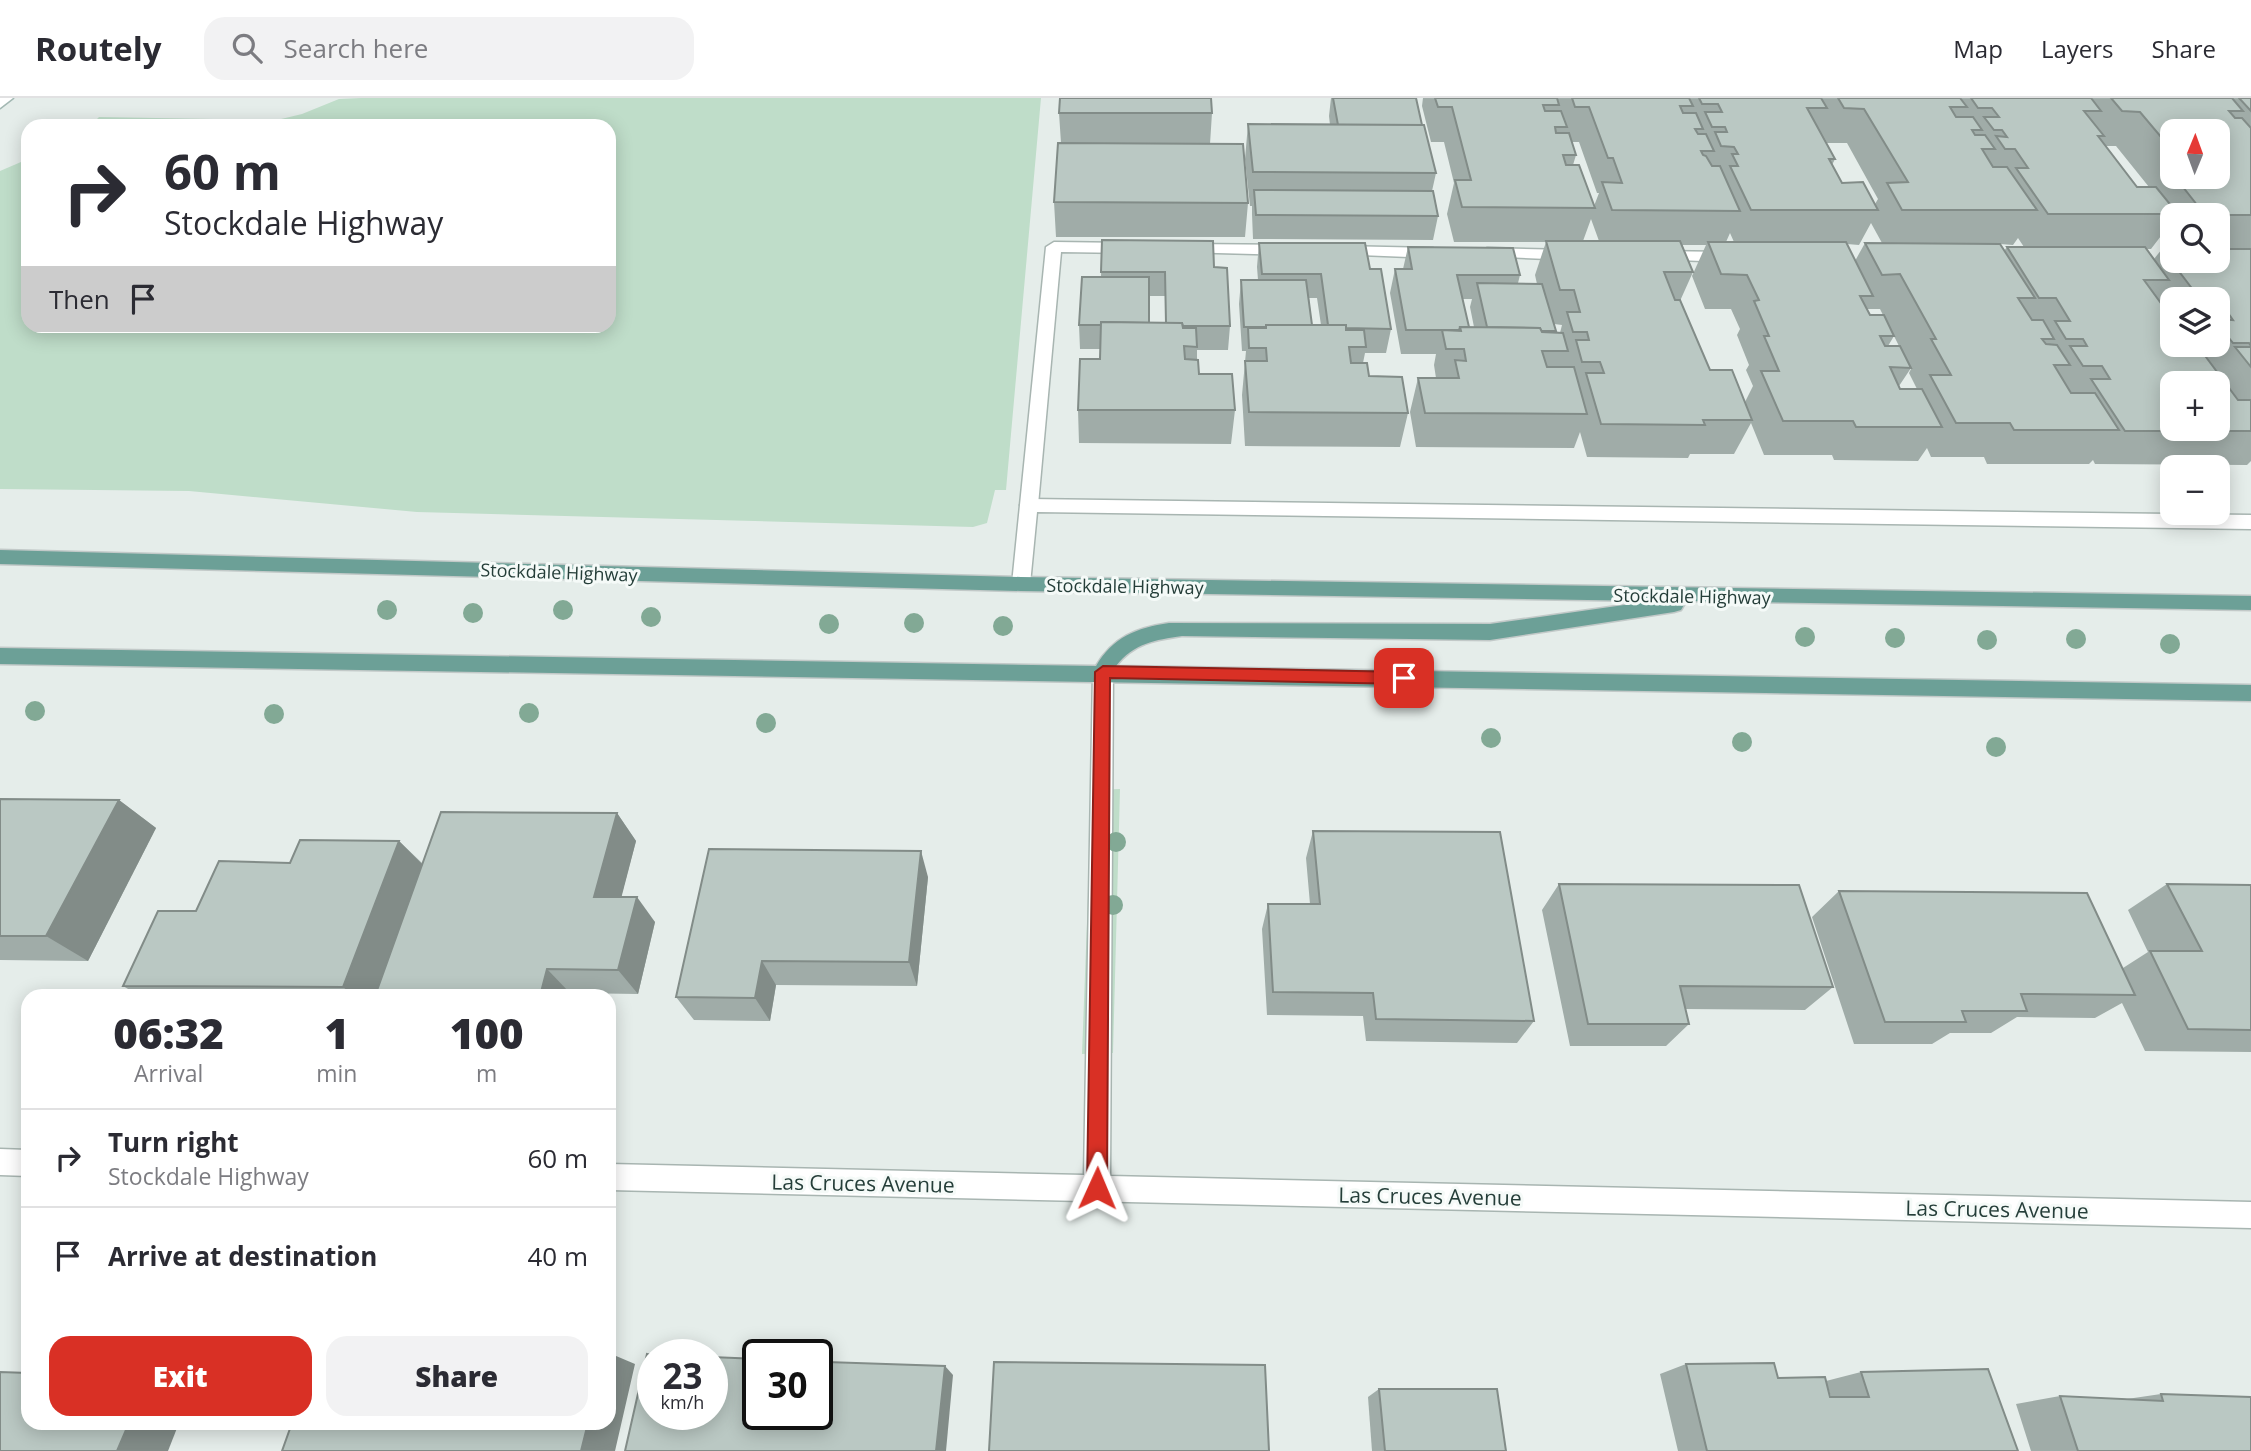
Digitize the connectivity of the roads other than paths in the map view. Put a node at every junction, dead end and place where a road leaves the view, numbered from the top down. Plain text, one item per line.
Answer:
1 (6, 98) edge
2 (0, 104) edge
3 (1444, 253) edge
4 (1472, 253) edge
5 (1583, 255) edge
6 (1639, 256) edge
7 (1750, 257) edge
8 (1029, 505) junction
9 (2251, 523) edge
10 (0, 557) edge
11 (1021, 584) junction
12 (1731, 596) junction
13 (2251, 603) edge
14 (0, 656) edge
15 (1103, 672) junction
16 (2251, 692) edge
17 (0, 1163) edge
18 (21, 1163) edge
19 (616, 1177) edge
20 (1097, 1188) junction
21 (2251, 1215) edge

1 - 2 street
3 - 8 street
4 - 5 street
6 - 7 street
8 - 9 street
8 - 11 street
10 - 11 main road, Stockdale Highway
11 - 12 main road, Stockdale Highway
12 - 13 main road, Stockdale Highway
12 - 15 main road
14 - 15 main road
15 - 16 main road
15 - 20 street
17 - 18 street
19 - 20 street, Las Cruces Avenue
20 - 21 street, Las Cruces Avenue

